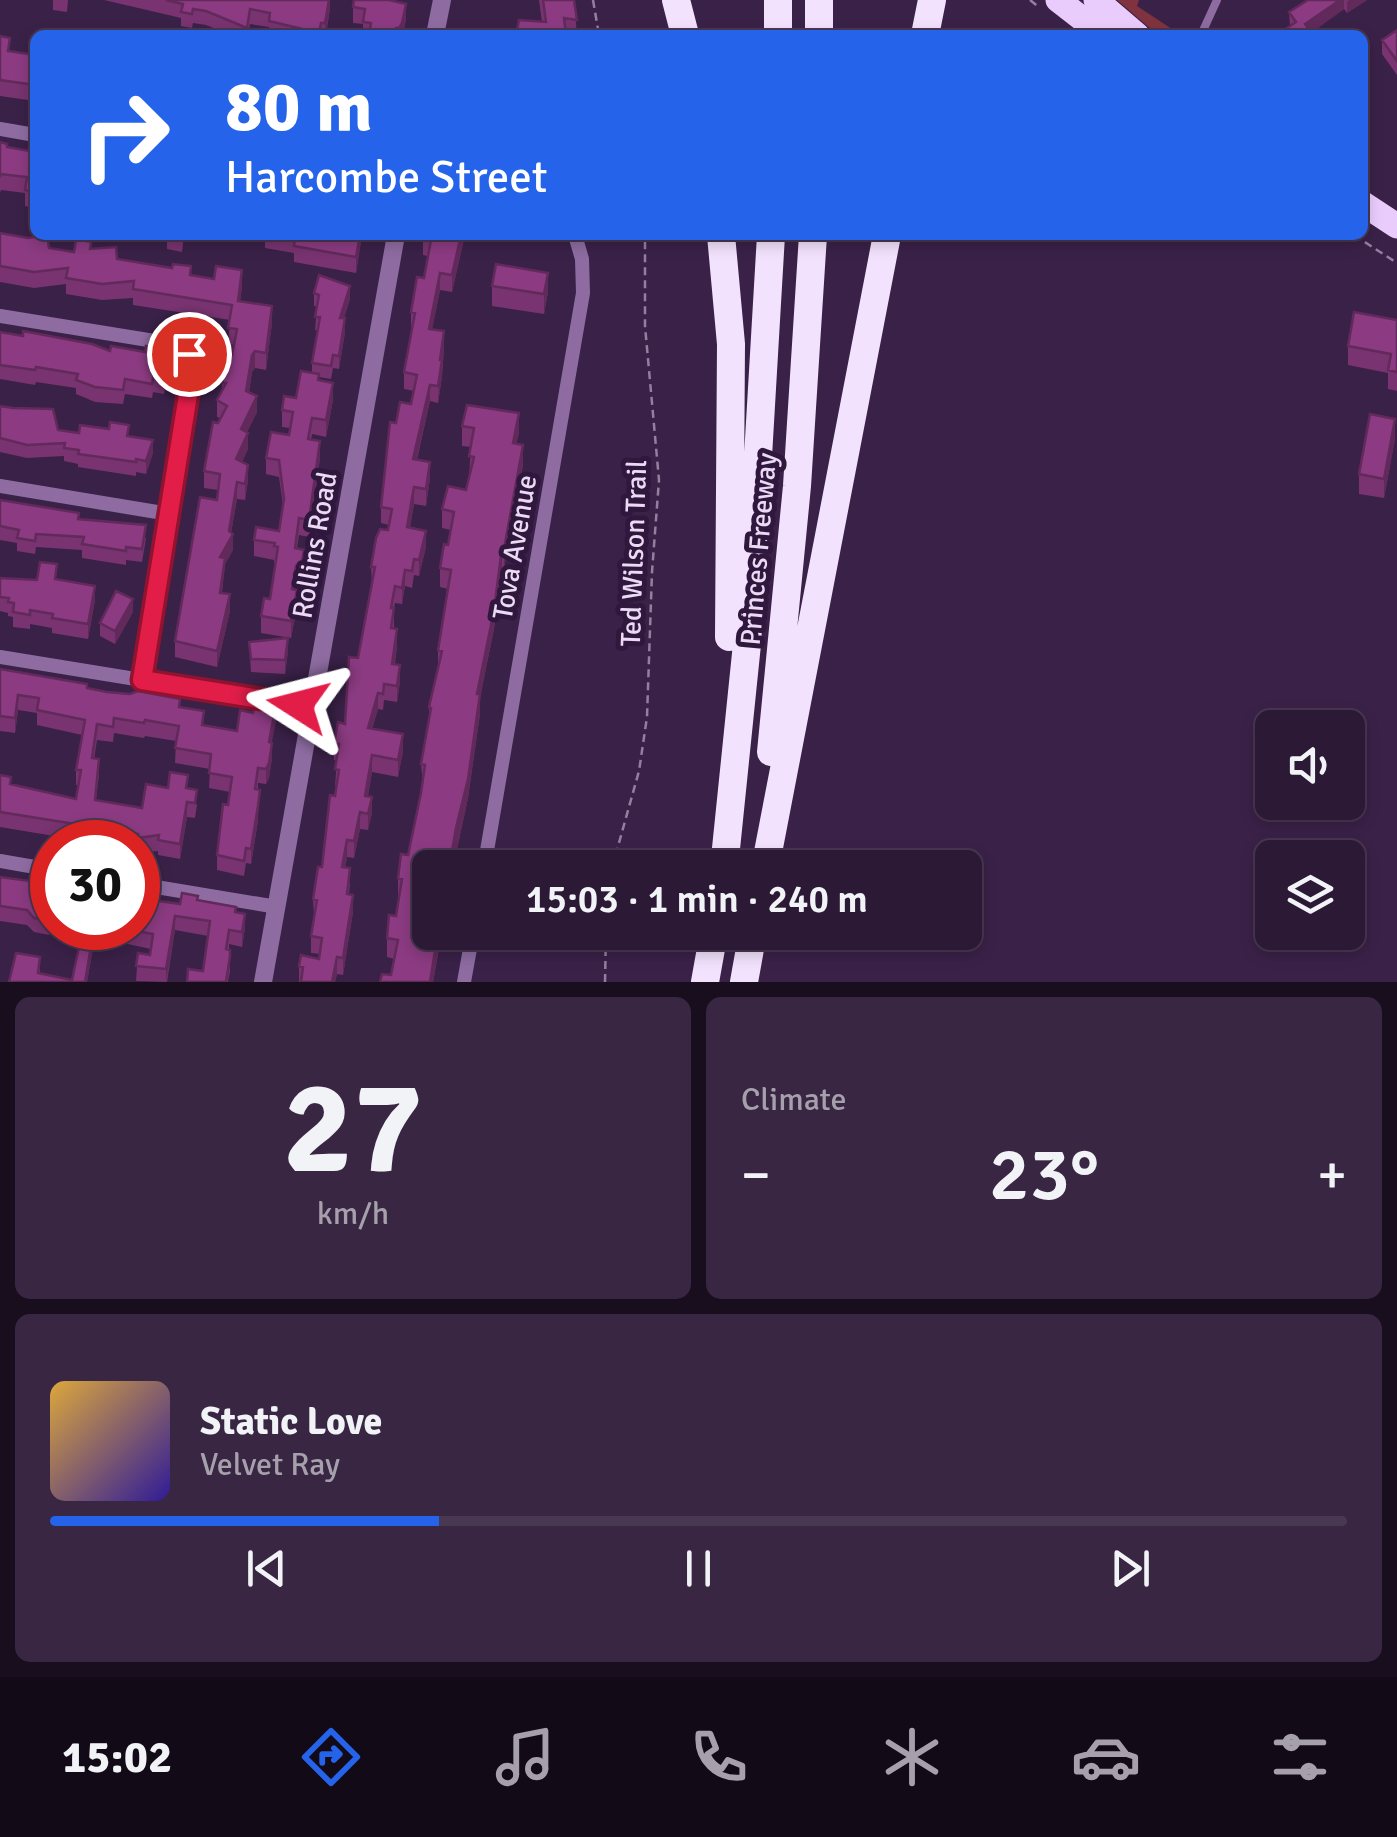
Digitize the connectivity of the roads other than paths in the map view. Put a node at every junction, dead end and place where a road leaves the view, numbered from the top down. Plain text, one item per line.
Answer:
1 (676, 0) edge
2 (778, 0) edge
3 (819, 0) edge
4 (932, 0) edge
5 (1058, 0) edge
6 (1096, 0) edge
7 (1217, 0) edge
8 (436, 1) edge
9 (435, 30) edge
10 (685, 30) edge
11 (778, 30) edge
12 (819, 30) edge
13 (926, 30) edge
14 (1097, 30) edge
15 (1131, 30) edge
16 (1203, 30) edge
17 (0, 129) edge
18 (30, 134) edge
19 (1368, 207) edge
20 (1397, 226) edge
21 (395, 240) edge
22 (576, 240) edge
23 (721, 240) edge
24 (771, 240) edge
25 (813, 240) edge
26 (886, 240) edge
27 (0, 316) edge
28 (0, 486) edge
29 (169, 514) junction
30 (0, 657) edge
31 (142, 680) junction
32 (313, 708) junction
33 (732, 794) junction
34 (487, 850) edge
35 (726, 850) edge
36 (765, 850) edge
37 (767, 850) edge
38 (0, 861) edge
39 (30, 866) edge
40 (160, 888) edge
41 (277, 907) junction
42 (470, 950) edge
43 (711, 950) edge
44 (750, 950) edge
45 (263, 982) edge
46 (464, 982) edge
47 (706, 982) edge
48 (744, 982) edge

1 - 10 highway
2 - 11 highway
3 - 12 highway
4 - 13 highway
5 - 14 highway
6 - 15 highway
7 - 16 lane
8 - 9 street
17 - 18 street
19 - 20 highway
21 - 32 street, Rollins Road
22 - 34 street, Tova Avenue
23 - 33 highway
24 - 33 highway, Princes Freeway
25 - 36 highway, Princes Freeway
26 - 37 highway
27 - 29 street
28 - 29 street
29 - 31 street
30 - 31 street
31 - 32 street
32 - 41 street, Rollins Road
33 - 35 highway, Princes Freeway
38 - 39 street
40 - 41 street
41 - 45 street, Rollins Road
42 - 46 street
43 - 47 highway
44 - 48 highway

